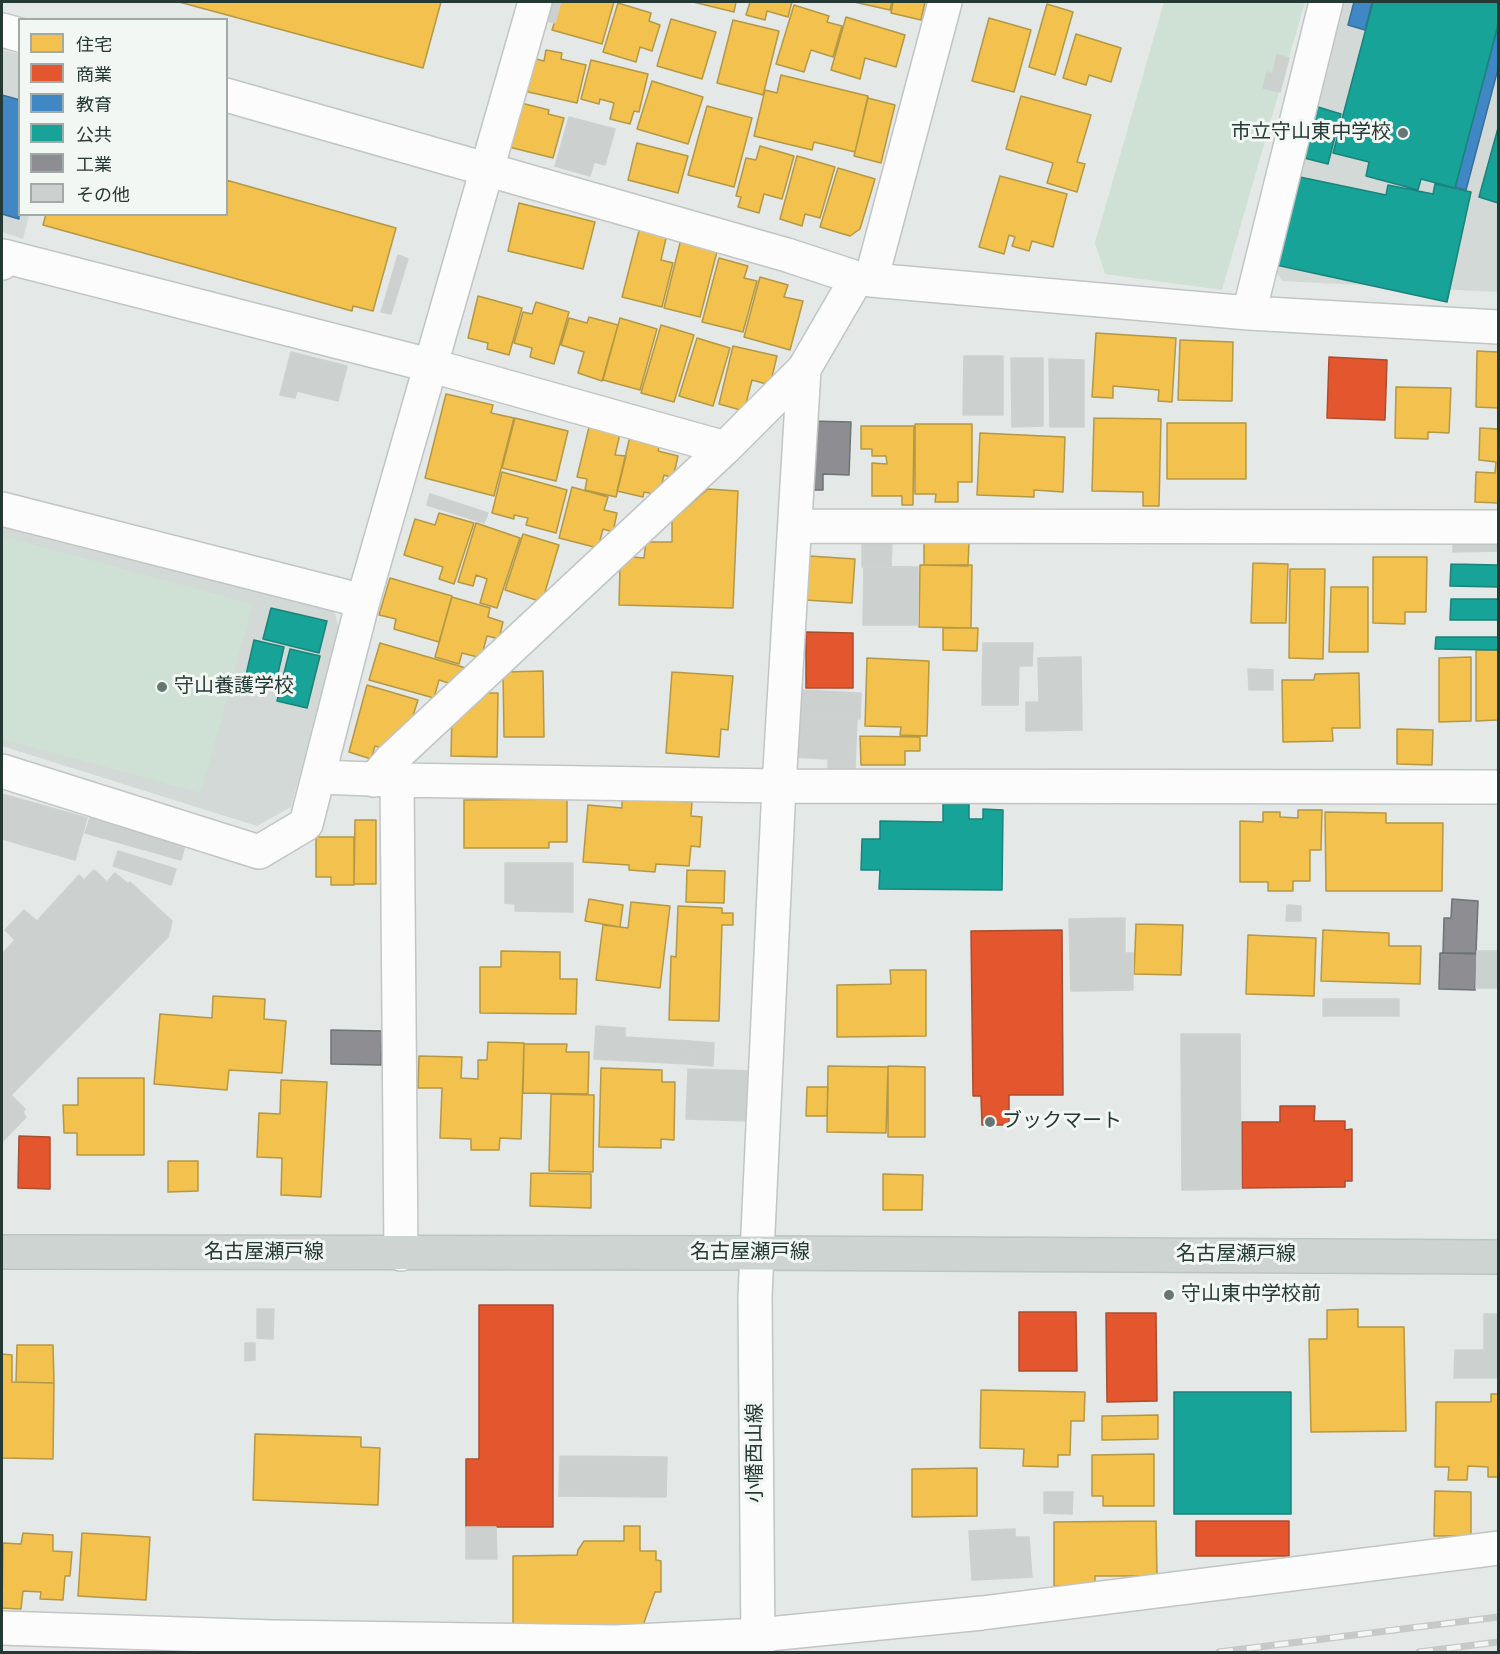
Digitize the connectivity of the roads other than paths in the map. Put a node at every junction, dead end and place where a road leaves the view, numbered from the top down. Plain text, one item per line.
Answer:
1 (535, 2) edge
2 (945, 2) edge
3 (1326, 2) edge
4 (2, 30) edge
5 (18, 34) edge
6 (228, 95) edge
7 (488, 170) junction
8 (2, 263) edge
9 (864, 279) junction
10 (1249, 313) junction
11 (1498, 327) edge
12 (429, 365) junction
13 (804, 369) junction
14 (725, 447) junction
15 (2, 508) edge
16 (795, 526) junction
17 (1498, 527) edge
18 (363, 601) junction
19 (2, 771) edge
20 (319, 777) junction
21 (385, 780) junction
22 (779, 786) junction
23 (1498, 787) edge
24 (2, 1252) edge
25 (757, 1253) junction
26 (401, 1254) junction
27 (1498, 1257) edge
28 (1498, 1548) edge
29 (2, 1628) edge
30 (758, 1644) edge

1 - 7 street
2 - 9 street
3 - 10 street
4 - 5 street
6 - 7 street
7 - 9 street
7 - 12 street
8 - 12 street
9 - 10 street
9 - 13 street
10 - 11 street
12 - 14 street
12 - 18 street
13 - 14 street
13 - 16 street, 小幡西山線
14 - 21 street
15 - 18 street
16 - 17 street
16 - 22 street, 小幡西山線
18 - 20 street
19 - 20 street
20 - 21 street
21 - 22 street
21 - 26 street
22 - 23 street
22 - 25 street, 小幡西山線
24 - 26 main road, 名古屋瀬戸線
25 - 26 main road, 名古屋瀬戸線
25 - 27 main road, 名古屋瀬戸線
25 - 30 street, 小幡西山線
28 - 30 street
29 - 30 street

